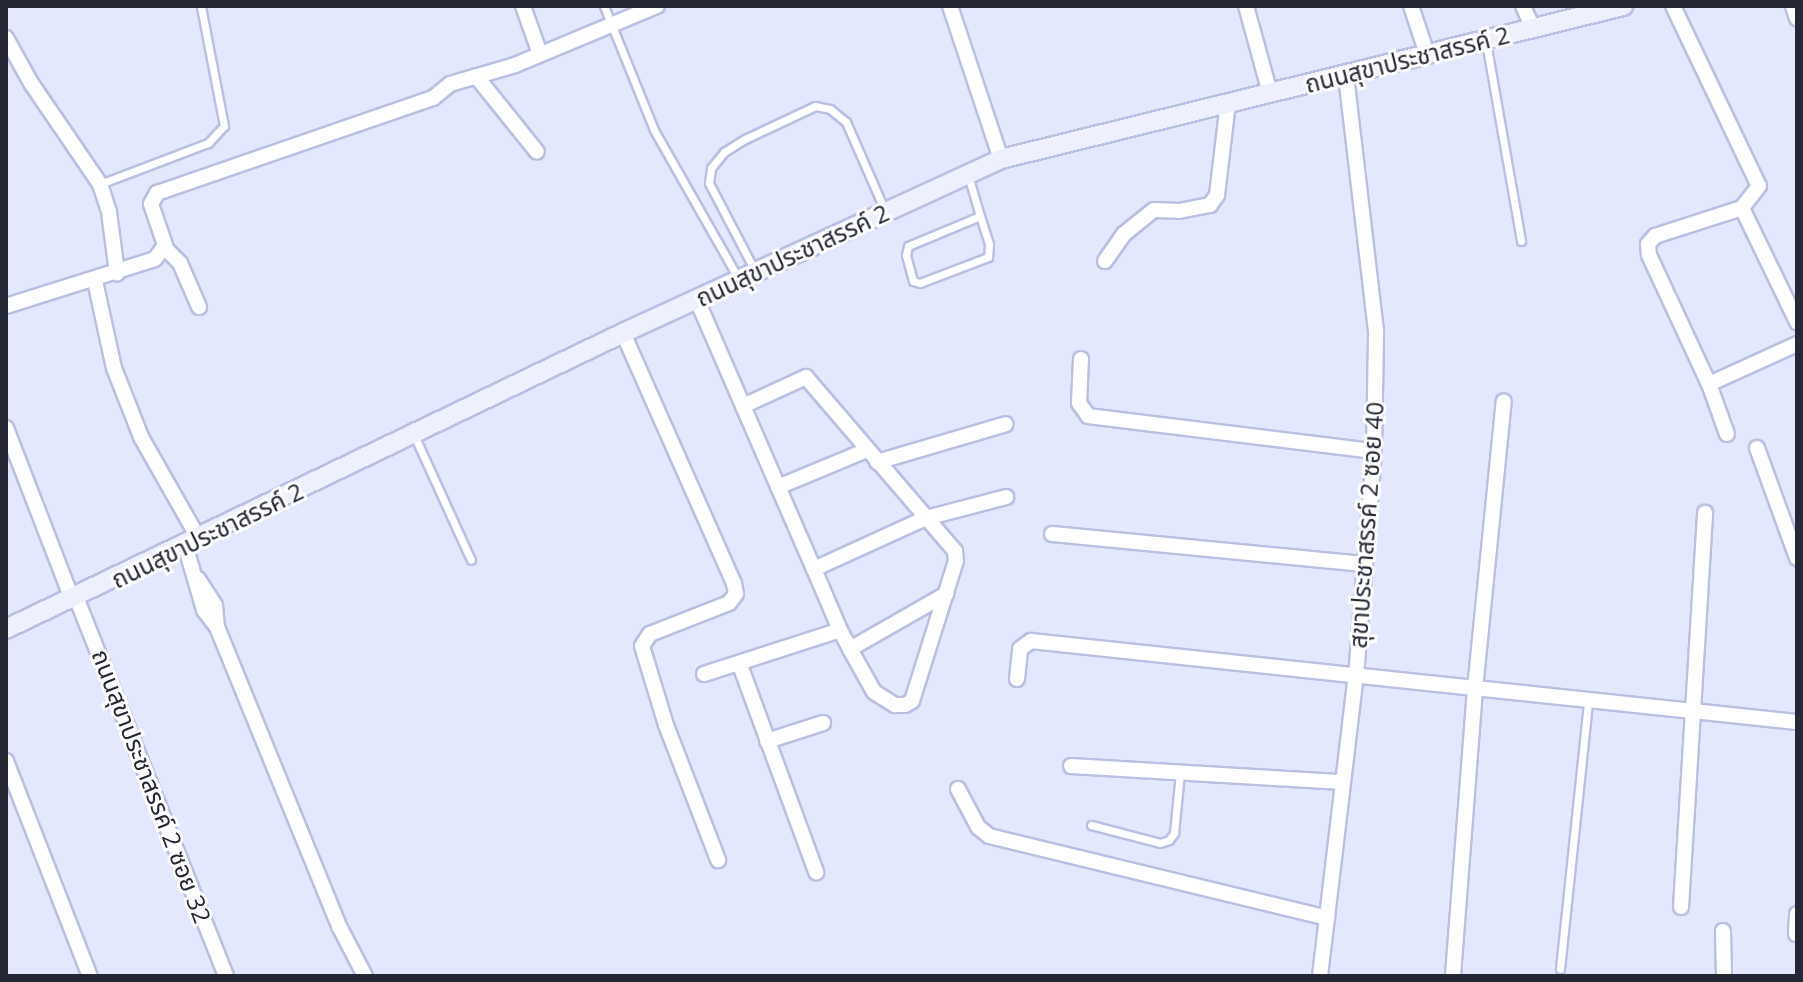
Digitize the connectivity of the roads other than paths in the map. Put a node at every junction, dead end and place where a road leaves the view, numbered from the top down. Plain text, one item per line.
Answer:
1 (201, 6) edge
2 (523, 6) edge
3 (604, 6) edge
4 (657, 6) edge
5 (950, 6) edge
6 (1246, 6) edge
7 (1411, 6) edge
8 (1523, 6) edge
9 (1623, 6) edge
10 (1673, 6) edge
11 (1793, 6) edge
12 (1797, 18) edge
13 (612, 24) junction
14 (1533, 28) junction
15 (6, 38) edge
16 (1486, 39) junction
17 (540, 54) junction
18 (1427, 54) junction
19 (1346, 74) junction
20 (476, 76) junction
21 (1270, 93) junction
22 (1228, 103) junction
23 (537, 152) dead end
24 (1001, 159) junction
25 (968, 174) junction
26 (100, 184) junction
27 (1742, 208) junction
28 (885, 211) junction
29 (980, 216) junction
30 (1521, 241) dead end
31 (165, 248) junction
32 (1105, 261) dead end
33 (117, 273) junction
34 (747, 276) junction
35 (95, 281) junction
36 (697, 300) junction
37 (6, 306) edge
38 (199, 307) dead end
39 (1797, 322) edge
40 (623, 333) junction
41 (1797, 344) edge
42 (1081, 359) dead end
43 (1709, 384) junction
44 (1504, 401) dead end
45 (743, 406) junction
46 (1006, 424) dead end
47 (6, 428) edge
48 (1727, 434) dead end
49 (414, 435) junction
50 (1757, 448) dead end
51 (867, 450) junction
52 (1374, 451) junction
53 (877, 462) junction
54 (778, 487) junction
55 (1006, 497) dead end
56 (1705, 513) dead end
57 (926, 518) junction
58 (1052, 534) dead end
59 (192, 542) junction
60 (1797, 558) edge
61 (471, 560) dead end
62 (1365, 564) junction
63 (814, 569) junction
64 (946, 594) junction
65 (74, 598) junction
66 (6, 629) edge
67 (840, 630) junction
68 (850, 649) junction
69 (740, 665) junction
70 (704, 674) dead end
71 (1356, 676) junction
72 (1017, 679) dead end
73 (1475, 689) junction
74 (1588, 701) junction
75 (1695, 712) junction
76 (1797, 722) edge
77 (823, 723) dead end
78 (767, 741) junction
79 (6, 761) edge
80 (1071, 766) dead end
81 (1180, 773) junction
82 (1343, 782) junction
83 (958, 789) dead end
84 (1091, 825) dead end
85 (718, 860) dead end
86 (816, 872) dead end
87 (1681, 907) dead end
88 (1797, 914) edge
89 (1327, 918) junction
90 (1723, 931) dead end
91 (1796, 934) edge
92 (1560, 969) dead end
93 (1453, 975) edge
94 (90, 976) edge
95 (226, 976) edge
96 (365, 976) edge
97 (1320, 976) edge
98 (1724, 976) edge

1 - 26 lane
2 - 17 street
3 - 13 lane
4 - 13 street
5 - 24 street
6 - 21 street
7 - 18 street
8 - 14 street
9 - 14 street, ถนนสุขาประชาสรรค์ 2
10 - 27 street
11 - 12 street
13 - 17 street
13 - 34 lane
14 - 16 street, ถนนสุขาประชาสรรค์ 2
15 - 26 street
16 - 18 street, ถนนสุขาประชาสรรค์ 2
16 - 30 lane
17 - 20 street
18 - 19 street, ถนนสุขาประชาสรรค์ 2
19 - 21 street, ถนนสุขาประชาสรรค์ 2
19 - 52 street, สุขาประชาสรรค์ 2 ซอย 40
20 - 23 street
20 - 31 street
21 - 22 street, ถนนสุขาประชาสรรค์ 2
22 - 24 street, ถนนสุขาประชาสรรค์ 2
22 - 32 street
24 - 25 street, ถนนสุขาประชาสรรค์ 2
25 - 28 street, ถนนสุขาประชาสรรค์ 2
25 - 29 lane
26 - 33 street
27 - 39 street
27 - 43 street
28 - 34 street, ถนนสุขาประชาสรรค์ 2
28 - 34 lane
29 - 29 lane
31 - 33 street
31 - 38 street
33 - 35 street
34 - 36 street, ถนนสุขาประชาสรรค์ 2
35 - 37 street
35 - 59 street
36 - 40 street, ถนนสุขาประชาสรรค์ 2
36 - 45 street
40 - 49 street, ถนนสุขาประชาสรรค์ 2
40 - 85 street
41 - 43 street
42 - 52 street
43 - 48 street
44 - 73 street
45 - 51 street
45 - 54 street
46 - 53 street
47 - 65 street, ถนนสุขาประชาสรรค์ 2 ซอย 32
49 - 59 street, ถนนสุขาประชาสรรค์ 2
49 - 61 lane
50 - 60 street
51 - 53 street
51 - 54 street
52 - 62 street, สุขาประชาสรรค์ 2 ซอย 40
53 - 57 street
54 - 63 street
55 - 57 street
56 - 75 street
57 - 63 street
57 - 64 street
58 - 62 street
59 - 65 street, ถนนสุขาประชาสรรค์ 2
59 - 96 street
62 - 71 street, สุขาประชาสรรค์ 2 ซอย 40
63 - 67 street
64 - 68 street
64 - 68 street
65 - 66 street, ถนนสุขาประชาสรรค์ 2
65 - 95 street, ถนนสุขาประชาสรรค์ 2 ซอย 32
67 - 68 street
67 - 69 street
69 - 70 street
69 - 78 street
71 - 72 street
71 - 73 street
71 - 82 street, สุขาประชาสรรค์ 2 ซอย 40
73 - 74 street
73 - 93 street
74 - 75 street
74 - 92 lane
75 - 76 street
75 - 87 street
77 - 78 street
78 - 86 street
79 - 94 street
80 - 81 street
81 - 82 street
81 - 84 lane
82 - 89 street, สุขาประชาสรรค์ 2 ซอย 40
83 - 89 street
88 - 91 street
89 - 97 street, สุขาประชาสรรค์ 2 ซอย 40
90 - 98 street

